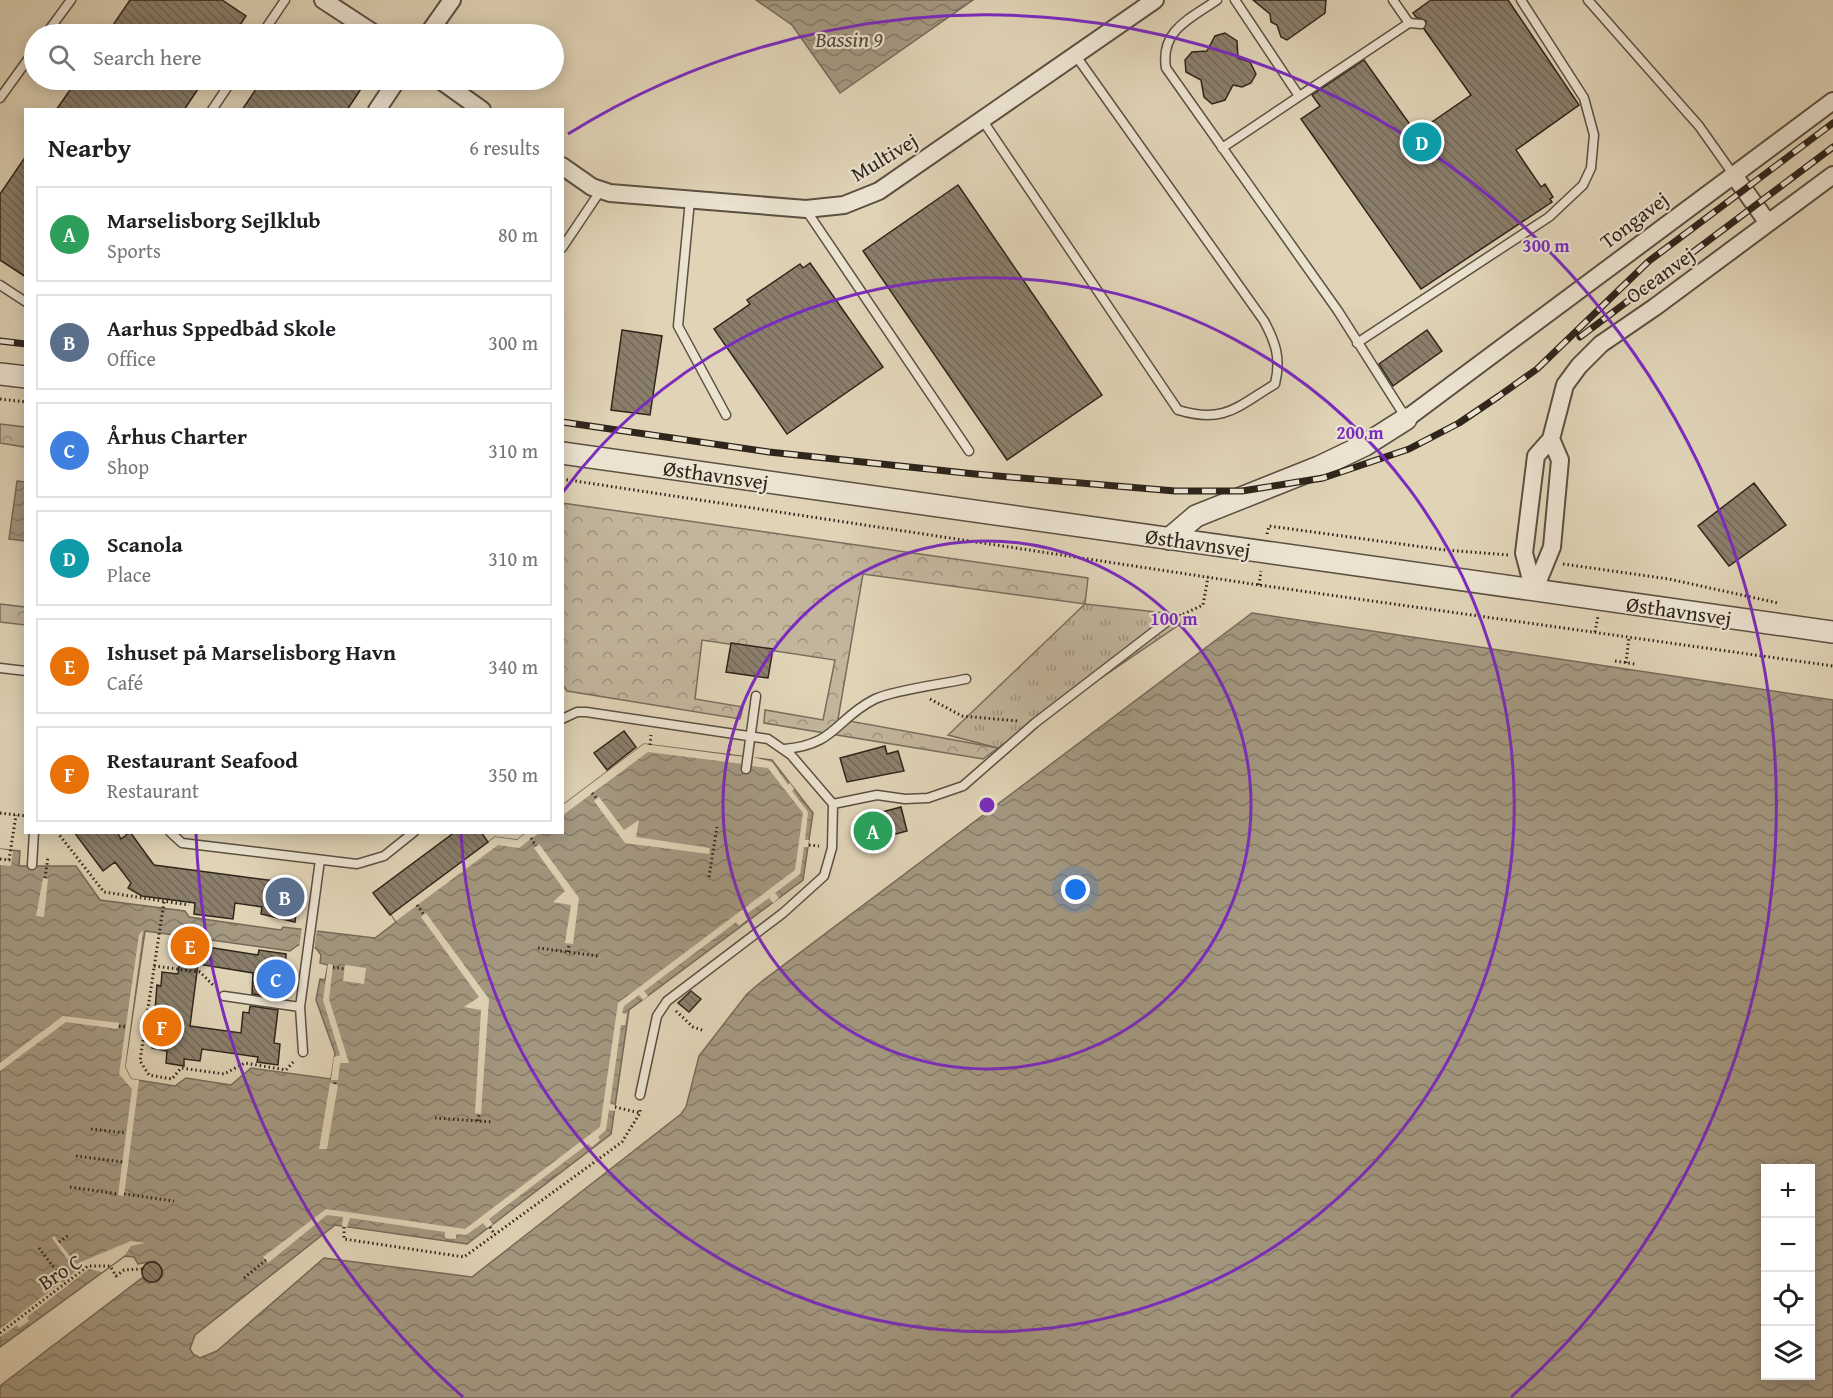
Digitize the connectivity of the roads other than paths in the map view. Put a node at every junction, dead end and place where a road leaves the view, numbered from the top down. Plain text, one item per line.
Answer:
1 (71, 0) edge
2 (285, 0) edge
3 (323, 0) edge
4 (452, 0) edge
5 (1155, 0) edge
6 (1217, 0) edge
7 (1234, 0) edge
8 (1393, 0) edge
9 (1521, 0) edge
10 (1588, 0) edge
11 (1409, 23) junction
12 (53, 24) edge
13 (269, 24) edge
14 (360, 24) edge
15 (435, 24) edge
16 (1421, 24) dead end
17 (1076, 56) junction
18 (24, 65) edge
19 (225, 90) edge
20 (390, 90) edge
21 (454, 90) edge
22 (1299, 96) junction
23 (0, 98) edge
24 (1833, 101) edge
25 (213, 108) edge
26 (377, 108) edge
27 (479, 108) edge
28 (983, 121) junction
29 (1222, 148) junction
30 (564, 167) edge
31 (1733, 174) junction
32 (1833, 175) edge
33 (601, 190) junction
34 (690, 200) junction
35 (806, 209) junction
36 (1768, 223) junction
37 (564, 245) edge
38 (0, 285) edge
39 (24, 301) edge
40 (1357, 343) junction
41 (0, 374) edge
42 (24, 377) edge
43 (726, 415) dead end
44 (1406, 419) junction
45 (1551, 439) junction
46 (969, 451) dead end
47 (564, 453) edge
48 (1168, 539) junction
49 (1534, 591) junction
50 (1169, 620) road end
51 (1833, 632) edge
52 (0, 668) edge
53 (24, 671) edge
54 (966, 679) dead end
55 (756, 696) dead end
56 (564, 718) edge
57 (750, 735) junction
58 (784, 749) junction
59 (746, 769) dead end
60 (833, 804) junction
61 (34, 834) edge
62 (172, 834) edge
63 (412, 834) edge
64 (320, 860) junction
65 (32, 865) dead end
66 (224, 996) road end
67 (300, 1007) junction
68 (303, 1052) road end
69 (640, 1095) road end

1 - 12 lane
2 - 13 lane
3 - 14 street
4 - 15 street
5 - 17 street, Multivej
6 - 29 lane
7 - 22 lane
8 - 11 lane
9 - 40 lane
10 - 31 lane
11 - 16 lane
11 - 22 lane
17 - 28 street, Multivej
17 - 28 lane
18 - 23 lane
19 - 25 lane
20 - 26 street
21 - 27 street
22 - 29 lane
24 - 31 street, Tongavej
28 - 35 street, Multivej
29 - 40 lane
30 - 33 street, Multivej
31 - 36 street
31 - 44 street, Tongavej
32 - 36 street, Oceanvej
33 - 34 street, Multivej
33 - 37 lane
34 - 35 street, Multivej
34 - 43 lane
35 - 46 lane
36 - 45 street, Oceanvej
38 - 39 lane
40 - 44 lane
41 - 42 street
44 - 48 street
45 - 49 street
45 - 49 street, Oceanvej
47 - 48 street, Østhavnsvej
48 - 49 street, Østhavnsvej
49 - 51 street, Østhavnsvej
50 - 60 lane
52 - 53 lane
54 - 58 lane
55 - 57 lane
56 - 57 lane
57 - 58 lane
57 - 59 lane
58 - 60 lane
60 - 69 lane
61 - 65 lane
62 - 64 lane
63 - 64 lane
64 - 67 lane
66 - 67 lane
67 - 68 lane

